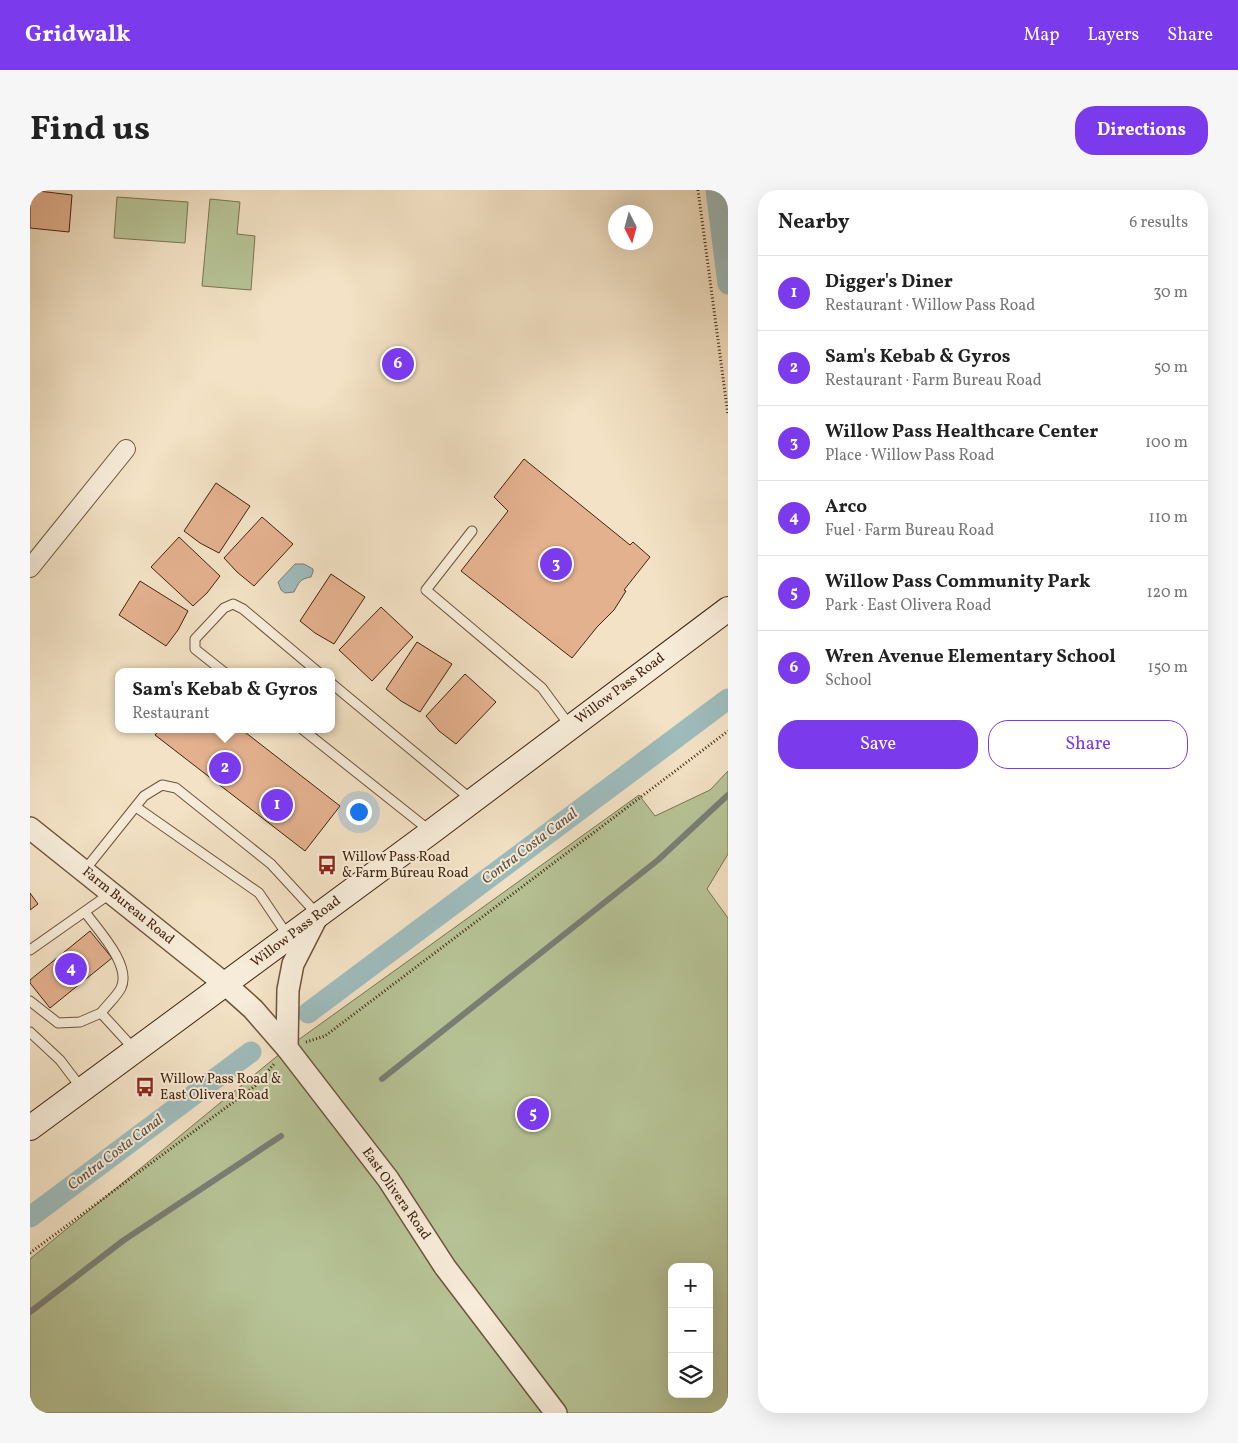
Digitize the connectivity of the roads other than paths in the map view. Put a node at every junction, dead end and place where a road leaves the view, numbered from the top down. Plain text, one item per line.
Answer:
1 (126, 449) dead end
2 (472, 531) dead end
3 (30, 568) edge
4 (728, 609) edge
5 (219, 668) edge
6 (313, 668) edge
7 (335, 686) edge
8 (570, 727) junction
9 (307, 733) edge
10 (473, 800) junction
11 (136, 806) junction
12 (30, 828) edge
13 (431, 832) junction
14 (84, 871) junction
15 (112, 893) junction
16 (85, 912) junction
17 (318, 915) junction
18 (290, 937) junction
19 (30, 950) edge
20 (225, 984) junction
21 (30, 1001) edge
22 (101, 1013) junction
23 (30, 1032) edge
24 (287, 1048) junction
25 (135, 1051) junction
26 (82, 1089) junction
27 (30, 1128) edge
28 (556, 1413) edge

1 - 3 street
2 - 8 lane
4 - 8 main road, Willow Pass Road
5 - 6 lane
7 - 10 lane
8 - 10 main road, Willow Pass Road
9 - 13 lane
10 - 13 main road, Willow Pass Road
11 - 14 lane
11 - 17 lane
11 - 18 lane
12 - 14 street, Farm Bureau Road
13 - 17 main road, Willow Pass Road
14 - 15 street, Farm Bureau Road
15 - 16 lane
15 - 20 street, Farm Bureau Road
16 - 19 lane
16 - 22 lane
17 - 18 main road, Willow Pass Road
17 - 24 street
18 - 20 main road, Willow Pass Road
20 - 24 street, East Olivera Road
20 - 25 main road, Willow Pass Road
21 - 22 lane
22 - 25 lane
23 - 26 lane
24 - 28 street, East Olivera Road
25 - 26 main road, Willow Pass Road
26 - 27 main road, Willow Pass Road

